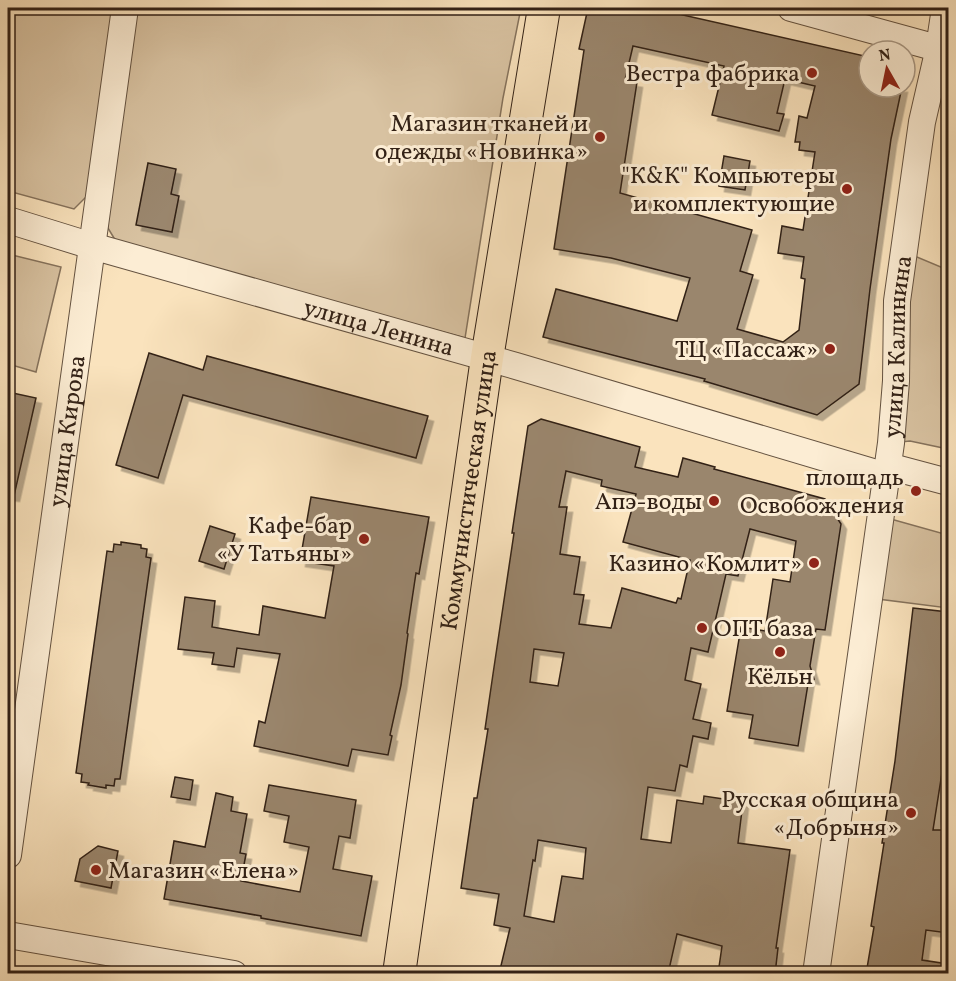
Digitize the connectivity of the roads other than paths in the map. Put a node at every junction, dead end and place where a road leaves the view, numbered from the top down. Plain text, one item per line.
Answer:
1 (125, 8) edge
2 (544, 8) edge
3 (791, 8) edge
4 (945, 8) edge
5 (944, 49) edge
6 (8, 220) edge
7 (92, 246) junction
8 (488, 358) junction
9 (887, 471) junction
10 (948, 482) edge
11 (8, 855) edge
12 (8, 935) edge
13 (234, 974) edge
14 (399, 974) edge
15 (816, 974) edge

1 - 7 street, улица Кирова
2 - 8 main road, Коммунистическая улица
3 - 5 street
4 - 5 street, улица Калинина
5 - 9 street, улица Калинина
6 - 7 street, улица Ленина
7 - 8 street, улица Ленина
7 - 11 street, улица Кирова
8 - 9 street, улица Ленина
8 - 14 main road, Коммунистическая улица
9 - 10 street, улица Ленина
9 - 15 street, улица Калинина
12 - 13 street

